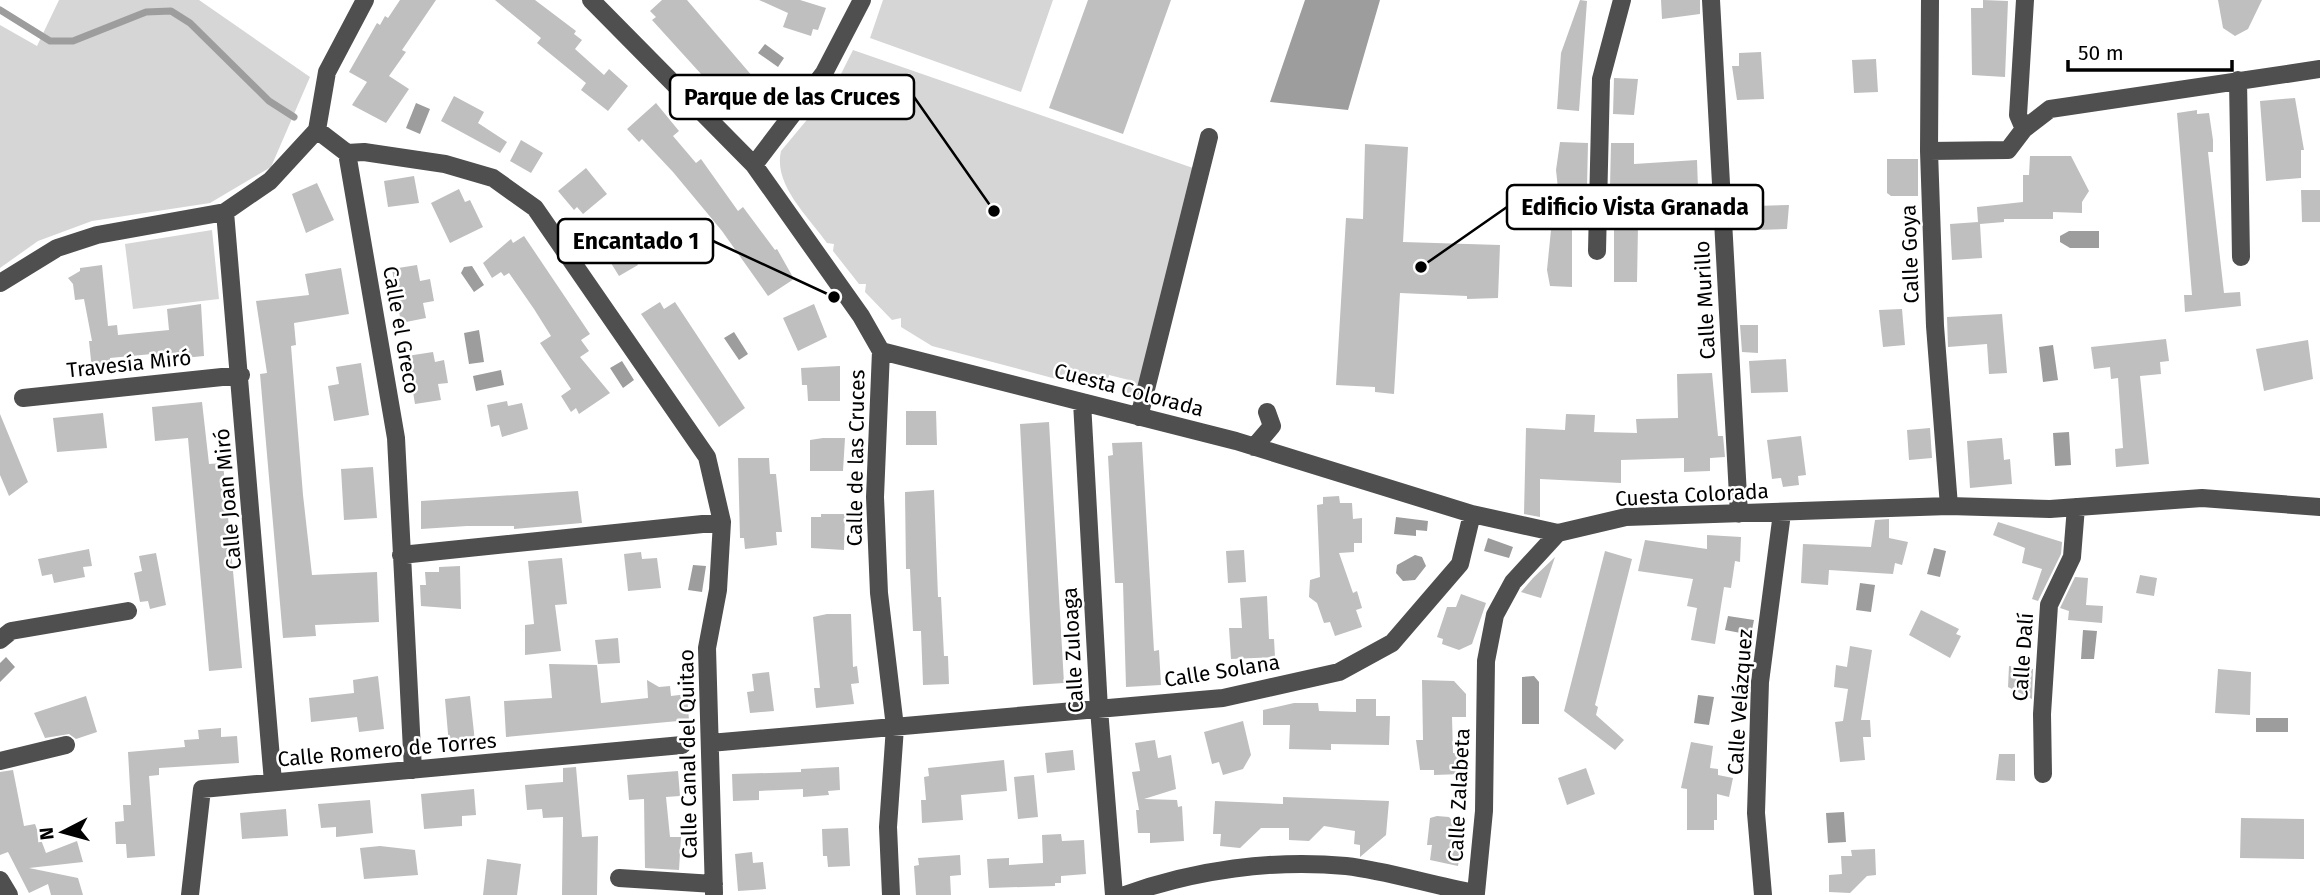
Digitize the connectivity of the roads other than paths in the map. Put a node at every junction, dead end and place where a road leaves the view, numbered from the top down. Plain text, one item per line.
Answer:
1 (365, 0) edge
2 (591, 0) edge
3 (862, 0) edge
4 (1622, 0) edge
5 (1711, 0) edge
6 (1930, 0) edge
7 (2025, 0) edge
8 (2320, 69) edge
9 (2238, 80) junction
10 (2024, 129) junction
11 (317, 130) junction
12 (1209, 137) dead end
13 (1930, 151) junction
14 (347, 153) junction
15 (754, 165) junction
16 (225, 212) junction
17 (1597, 251) dead end
18 (2241, 257) dead end
19 (0, 283) edge
20 (881, 351) junction
21 (240, 375) junction
22 (23, 398) dead end
23 (1082, 402) junction
24 (1267, 412) dead end
25 (1139, 417) junction
26 (1254, 447) junction
27 (1949, 506) junction
28 (2076, 507) junction
29 (2320, 507) edge
30 (1782, 513) junction
31 (1472, 514) junction
32 (1740, 514) junction
33 (722, 522) junction
34 (1558, 533) junction
35 (401, 555) junction
36 (128, 611) dead end
37 (0, 640) edge
38 (1099, 709) junction
39 (895, 727) junction
40 (710, 743) junction
41 (66, 745) dead end
42 (682, 745) dead end
43 (0, 761) edge
44 (413, 770) junction
45 (2043, 774) dead end
46 (273, 782) junction
47 (619, 878) dead end
48 (0, 880) edge
49 (9, 895) edge
50 (190, 895) edge
51 (891, 895) edge
52 (1114, 895) edge
53 (1125, 895) edge
54 (1763, 895) edge

1 - 11 street
2 - 15 street, Calle de las Cruces
3 - 15 street
4 - 17 street
5 - 32 street, Calle Murillo
6 - 13 street, Calle Goya
7 - 10 street
8 - 9 street
9 - 10 street
9 - 18 street
10 - 13 street
11 - 14 street
11 - 16 street
12 - 25 street
13 - 27 street, Calle Goya
14 - 33 street, Calle Canal del Quitao
14 - 35 street, Calle el Greco
15 - 20 street, Calle de las Cruces
16 - 19 street
16 - 21 street, Calle Joan Miró
20 - 23 street, Cuesta Colorada
20 - 39 street, Calle de las Cruces
21 - 22 street, Travesía Miró
21 - 46 street, Calle Joan Miró
23 - 25 street, Cuesta Colorada
23 - 38 street, Calle Zuloaga
24 - 26 street
25 - 26 street, Cuesta Colorada
26 - 31 street, Cuesta Colorada
27 - 28 street, Cuesta Colorada
27 - 30 street, Cuesta Colorada
28 - 29 street, Cuesta Colorada
28 - 45 street, Calle Dalí
30 - 32 street, Cuesta Colorada
30 - 54 street, Calle Velázquez
31 - 34 street, Cuesta Colorada
31 - 38 street, Calle Solana
32 - 34 street, Cuesta Colorada
33 - 35 street
33 - 40 street, Calle Canal del Quitao
34 - 53 street, Calle Zalabeta
35 - 44 street, Calle el Greco
36 - 37 street
38 - 39 street, Calle Solana
38 - 52 street, Calle Zuloaga
39 - 40 street
39 - 51 street, Calle de las Cruces
40 - 47 street, Calle Canal del Quitao
41 - 43 street
42 - 44 street, Calle Romero de Torres
44 - 46 street, Calle Romero de Torres
46 - 50 street, Calle Romero de Torres
48 - 49 street

